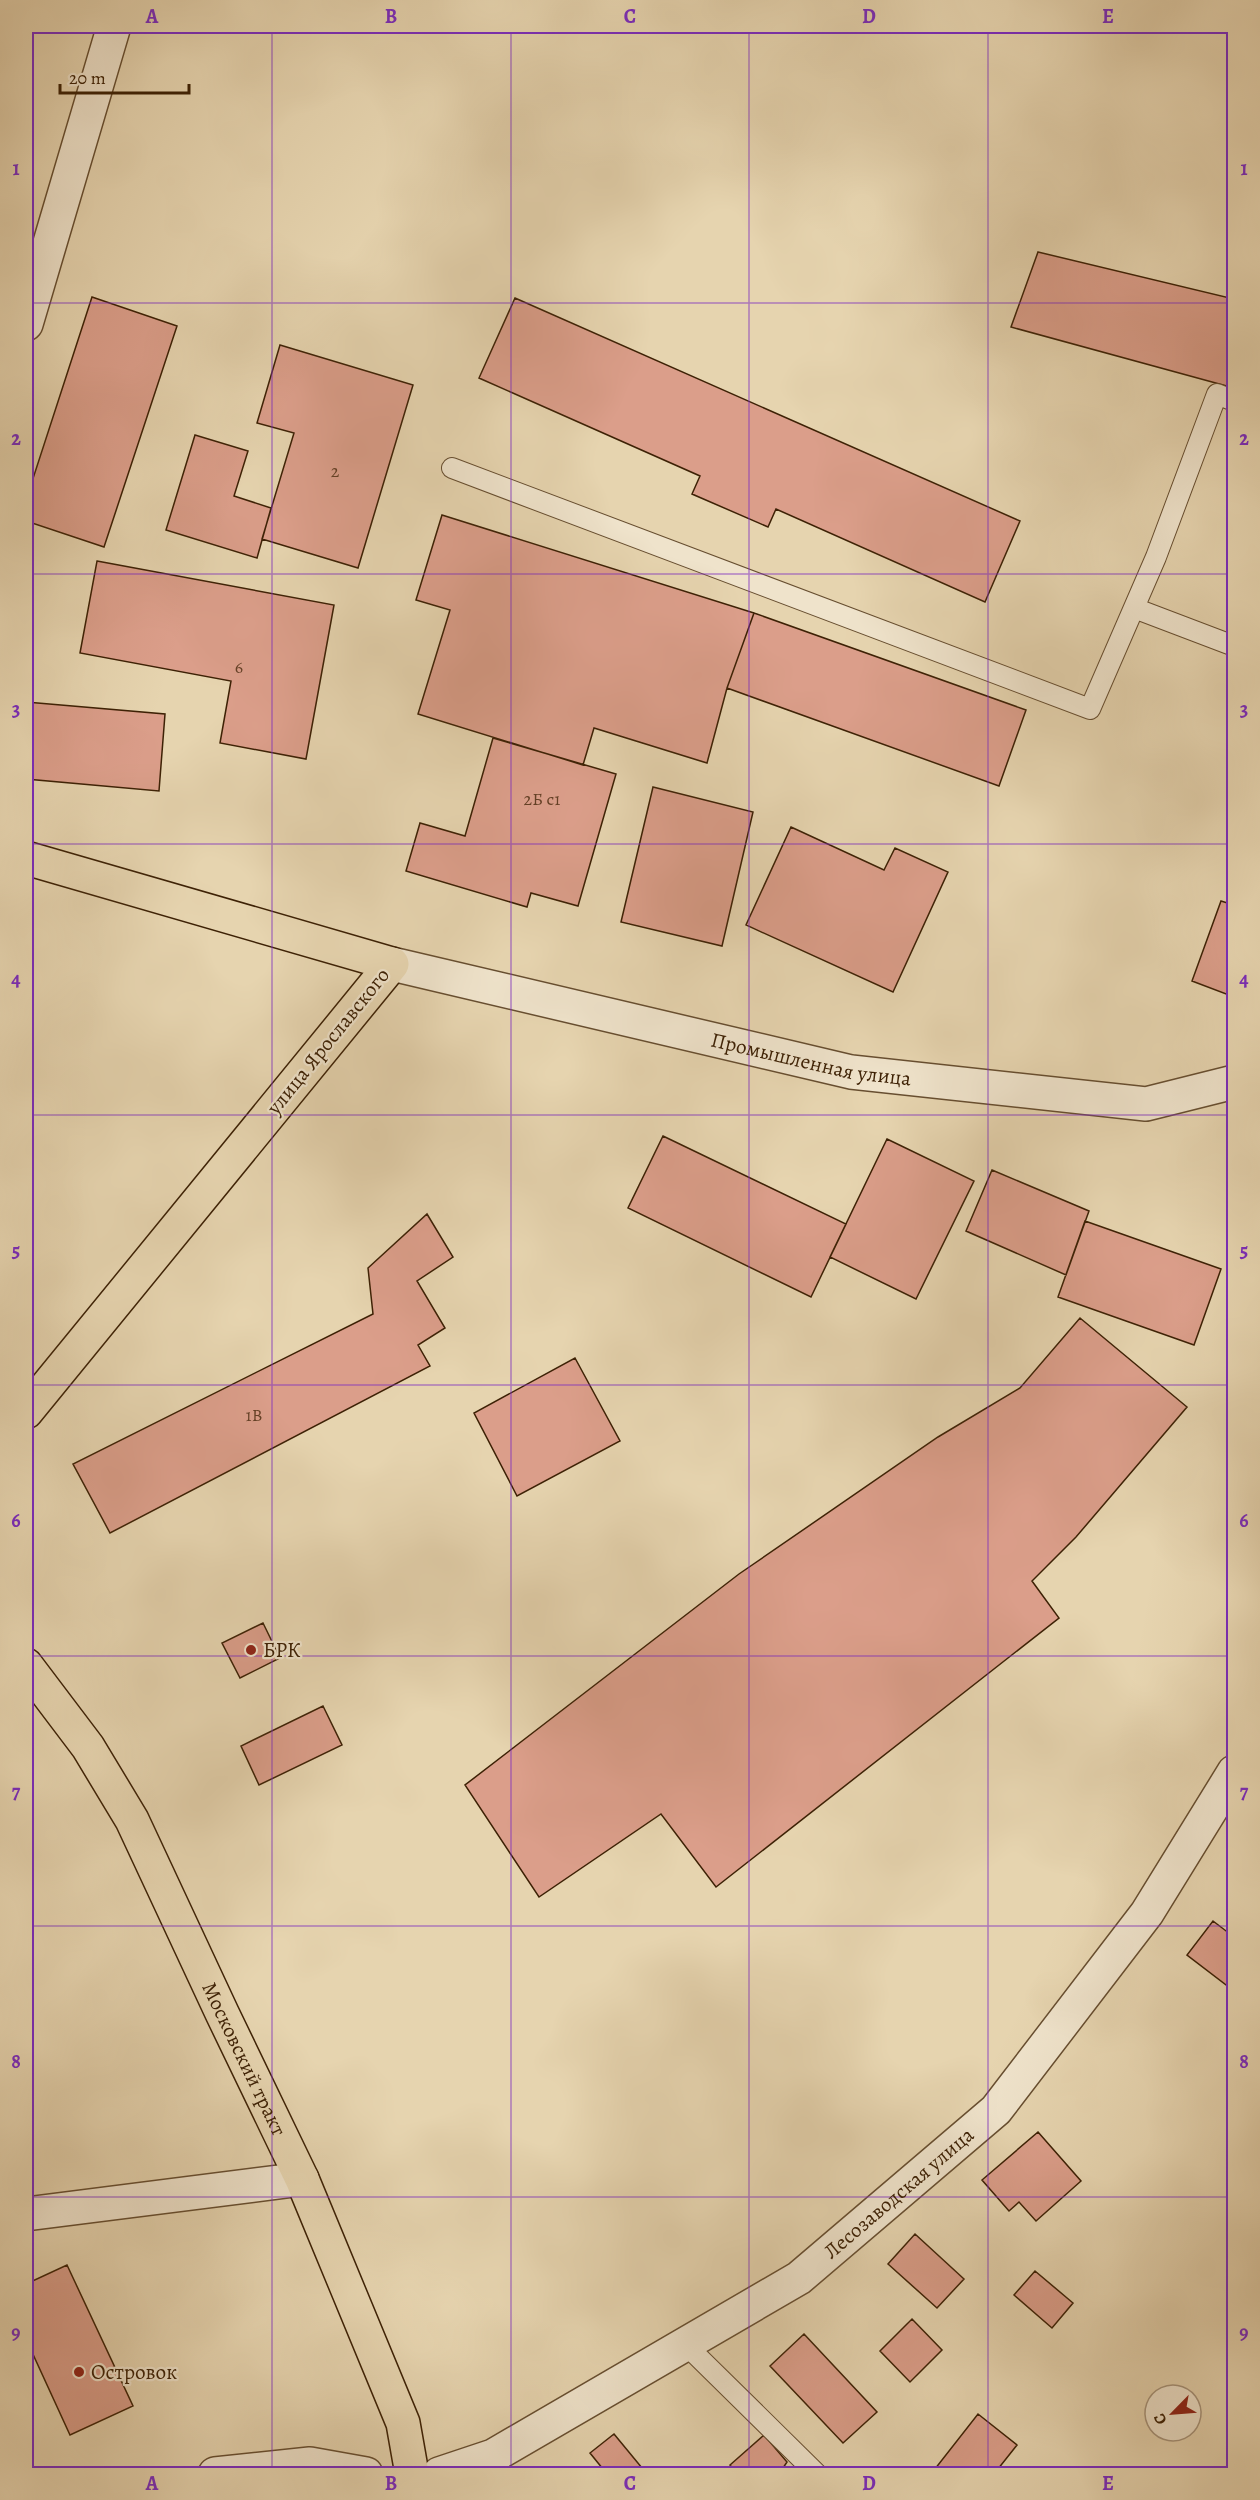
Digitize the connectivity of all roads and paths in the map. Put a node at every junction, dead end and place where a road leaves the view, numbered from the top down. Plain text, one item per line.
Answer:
1 (114, 26) edge
2 (26, 324) edge
3 (1234, 401) edge
4 (452, 468) dead end
5 (1134, 608) junction
6 (1234, 646) edge
7 (26, 858) edge
8 (392, 964) junction
9 (1234, 1082) edge
10 (26, 1412) edge
11 (26, 1665) edge
12 (1234, 1772) edge
13 (302, 2179) junction
14 (26, 2214) edge
15 (685, 2344) junction
16 (215, 2475) edge
17 (366, 2475) edge
18 (412, 2475) edge
19 (440, 2475) edge
20 (817, 2475) edge

1 - 2 street
3 - 5 lane
4 - 5 lane
5 - 6 lane
7 - 8 main road, улица Ярославского
8 - 9 street, Промышленная улица
8 - 10 main road, улица Ярославского
11 - 13 main road, Московский тракт
12 - 15 street, Лесозаводская улица
13 - 14 street
13 - 18 main road, Московский тракт
15 - 19 street, Лесозаводская улица
15 - 20 lane
16 - 17 street

